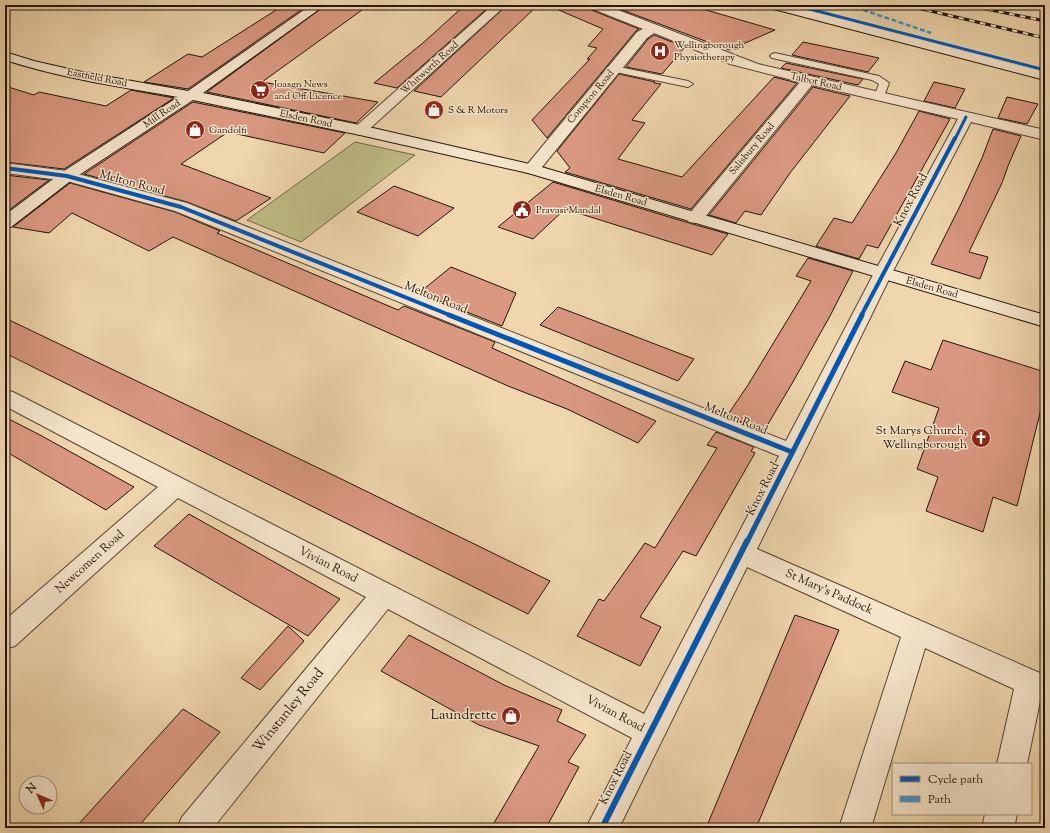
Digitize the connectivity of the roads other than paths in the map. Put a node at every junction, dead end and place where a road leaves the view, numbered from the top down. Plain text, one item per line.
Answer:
1 (319, 5) edge
2 (500, 5) edge
3 (594, 5) edge
4 (774, 5) edge
5 (654, 29) junction
6 (5, 56) edge
7 (775, 56) dead end
8 (614, 69) junction
9 (1045, 76) edge
10 (809, 80) junction
11 (688, 84) dead end
12 (191, 95) junction
13 (879, 97) junction
14 (966, 117) junction
15 (360, 130) junction
16 (1045, 135) edge
17 (5, 168) edge
18 (532, 169) junction
19 (67, 176) junction
20 (695, 218) junction
21 (5, 223) edge
22 (883, 273) junction
23 (1045, 321) edge
24 (5, 397) edge
25 (792, 452) junction
26 (175, 486) junction
27 (741, 553) junction
28 (384, 594) junction
29 (916, 632) junction
30 (5, 637) edge
31 (650, 732) junction
32 (1012, 763) edge
33 (1001, 815) edge
34 (193, 828) edge
35 (602, 828) edge
36 (855, 828) edge
37 (998, 828) edge

1 - 12 street, Mill Road
2 - 15 street, Whitworth Road
3 - 5 street, Talbot Road
4 - 9 street
5 - 8 street, Compton Road
5 - 10 street, Talbot Road
6 - 12 street, Eastfield Road
7 - 13 lane
8 - 11 lane
8 - 18 street, Compton Road
10 - 13 street, Talbot Road
10 - 20 street, Salisbury Road
12 - 15 street, Elsden Road
12 - 19 street, Mill Road
13 - 14 street, Talbot Road
14 - 16 street, Talbot Road
14 - 22 street, Knox Road
15 - 18 street, Elsden Road
17 - 19 street, Melton Road
18 - 20 street, Elsden Road
19 - 21 street, Mill Road
19 - 25 street, Melton Road
20 - 22 street, Elsden Road
22 - 23 street, Elsden Road
22 - 25 street, Knox Road
24 - 26 street, Vivian Road
25 - 27 street, Knox Road
26 - 28 street, Vivian Road
26 - 30 street, Newcomen Road
27 - 29 street, St Mary's Paddock
27 - 31 street, Knox Road
28 - 31 street, Vivian Road
28 - 34 street, Winstanley Road
29 - 32 street, St Mary's Paddock
29 - 36 street
31 - 35 street, Knox Road
33 - 37 street

